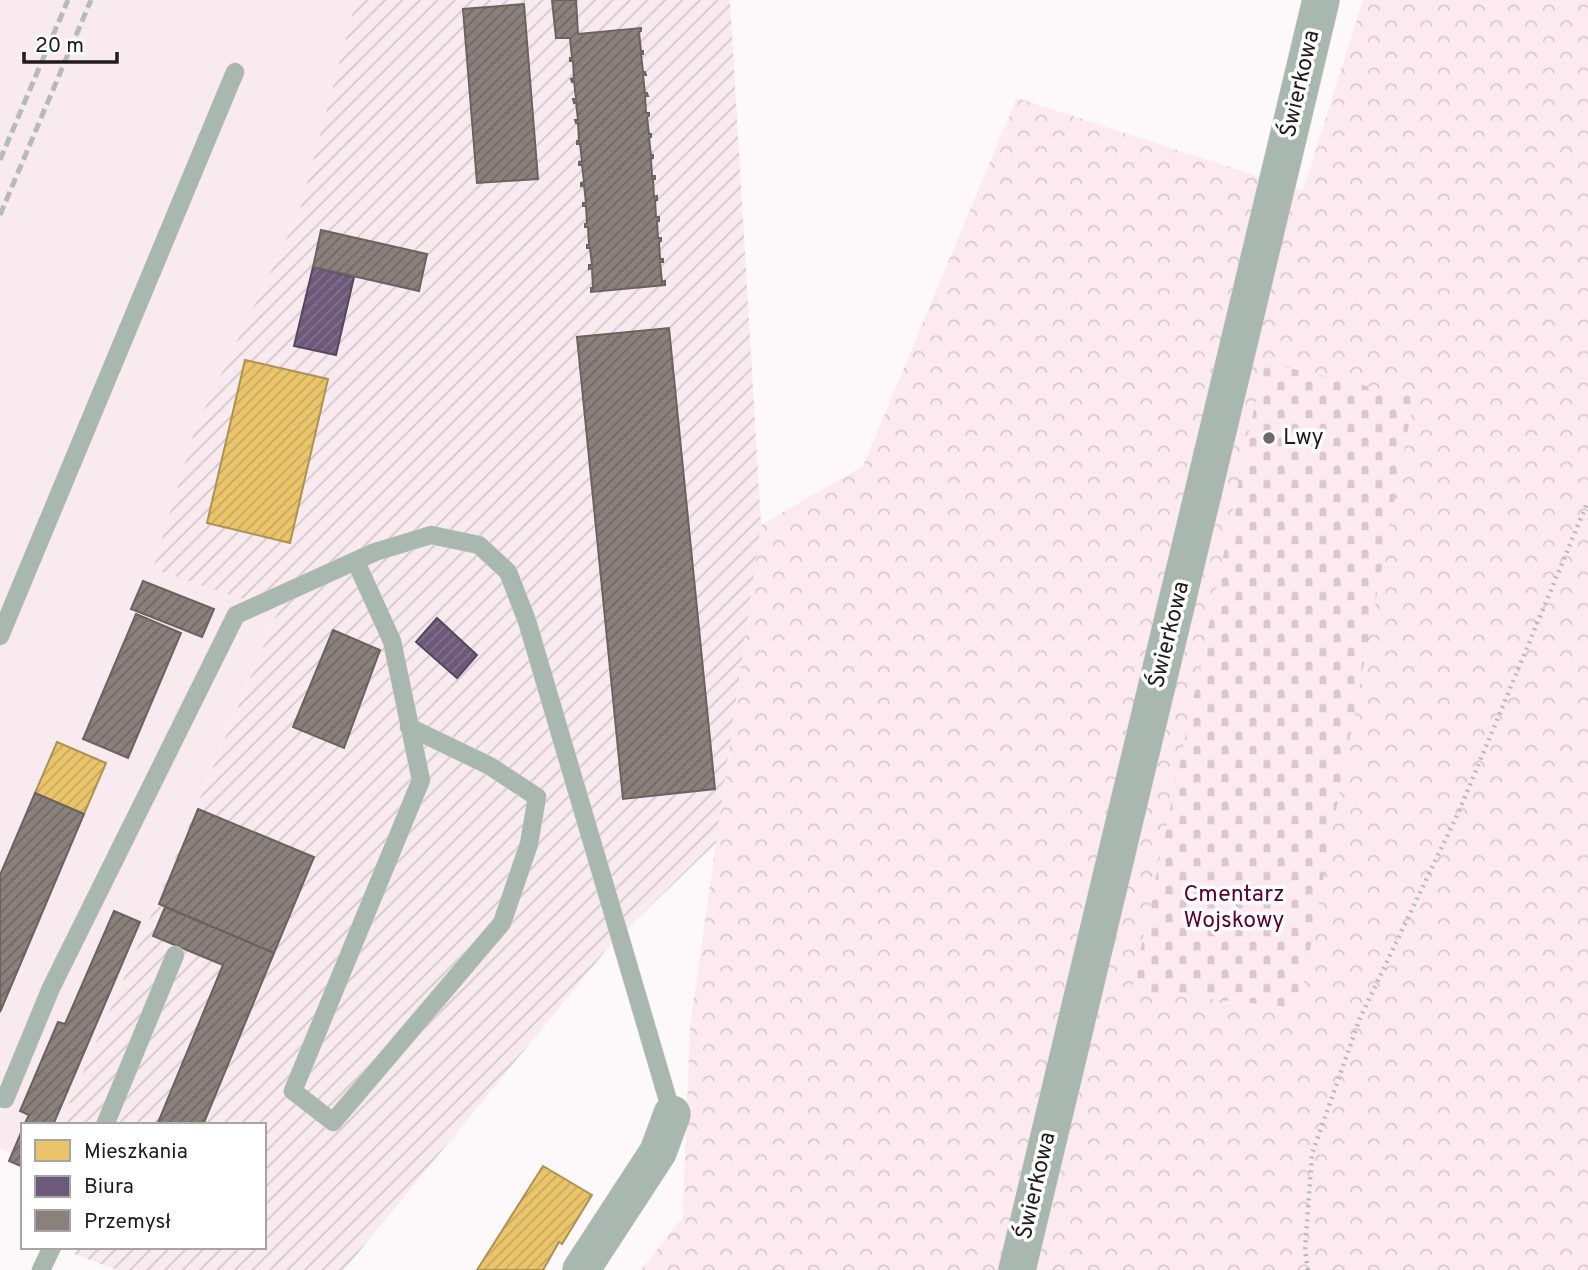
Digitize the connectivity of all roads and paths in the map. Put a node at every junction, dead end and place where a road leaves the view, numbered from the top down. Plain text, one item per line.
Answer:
1 (1321, 0) edge
2 (234, 72) dead end
3 (1588, 500) edge
4 (356, 562) junction
5 (0, 636) edge
6 (409, 727) junction
7 (175, 955) dead end
8 (0, 1098) edge
9 (672, 1114) joint
10 (106, 1123) edge
11 (51, 1249) edge
12 (41, 1270) edge
13 (581, 1270) edge
14 (1017, 1270) edge
15 (1308, 1270) edge

1 - 14 street, Świerkowa
2 - 5 lane
3 - 15 path
4 - 6 lane
4 - 8 lane
4 - 9 lane
6 - 6 lane
7 - 10 lane
9 - 13 street
11 - 12 lane

